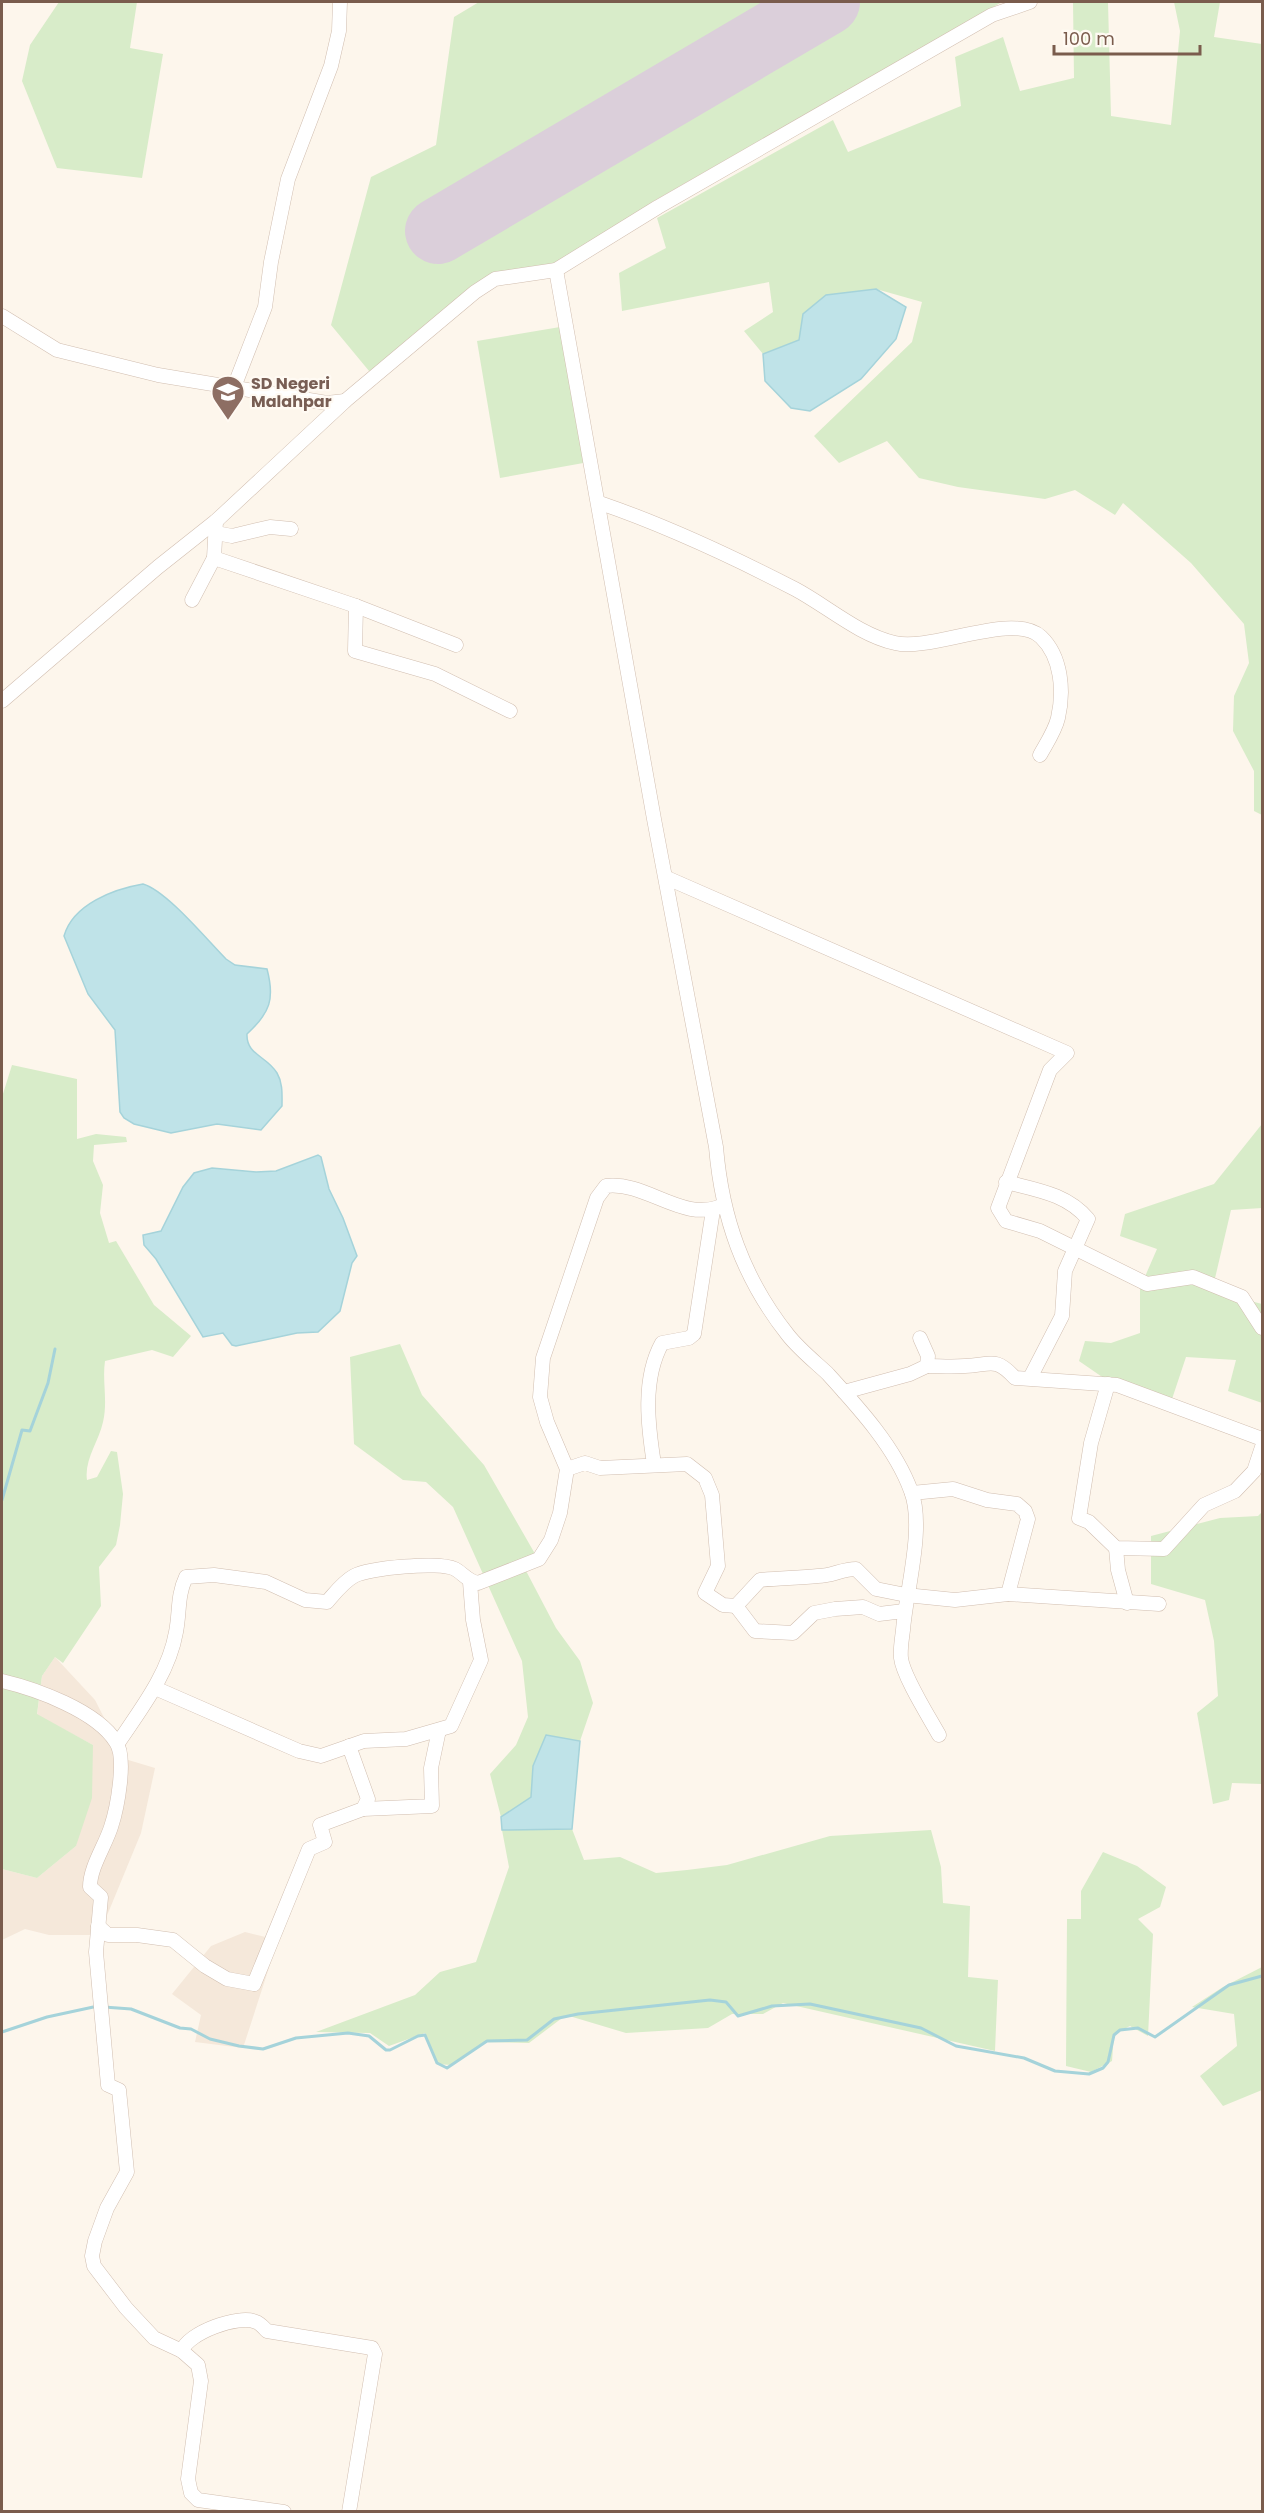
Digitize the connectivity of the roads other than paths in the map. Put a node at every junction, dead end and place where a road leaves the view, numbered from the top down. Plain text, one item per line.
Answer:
1 (340, 2) edge
2 (1030, 2) edge
3 (556, 270) junction
4 (2, 316) edge
5 (234, 387) junction
6 (345, 401) junction
7 (600, 503) junction
8 (216, 527) junction
9 (291, 529) dead end
10 (214, 558) junction
11 (192, 600) dead end
12 (356, 606) junction
13 (456, 645) dead end
14 (2, 700) edge
15 (510, 711) dead end
16 (1040, 755) dead end
17 (667, 878) junction
18 (1006, 1182) junction
19 (718, 1208) junction
20 (1076, 1248) junction
21 (1263, 1328) edge
22 (920, 1338) dead end
23 (927, 1366) junction
24 (1030, 1378) junction
25 (1108, 1384) junction
26 (844, 1392) junction
27 (1263, 1439) edge
28 (1263, 1447) edge
29 (654, 1464) junction
30 (567, 1469) junction
31 (912, 1493) junction
32 (1116, 1548) junction
33 (470, 1582) junction
34 (1008, 1594) junction
35 (906, 1595) junction
36 (1127, 1603) junction
37 (1159, 1604) dead end
38 (736, 1606) junction
39 (904, 1611) junction
40 (2, 1680) edge
41 (155, 1688) junction
42 (439, 1730) junction
43 (939, 1735) dead end
44 (118, 1743) junction
45 (349, 1746) junction
46 (363, 1809) junction
47 (98, 1926) junction
48 (182, 2351) junction
49 (284, 2511) edge
50 (349, 2511) edge

1 - 5 street
2 - 3 street
3 - 6 street
3 - 7 street
4 - 5 street
5 - 6 street
6 - 8 street
7 - 16 street
7 - 17 street
8 - 9 street
8 - 10 street
8 - 14 street
10 - 11 street
10 - 12 street
12 - 13 street
12 - 15 street
17 - 18 street
17 - 19 street
18 - 20 street
18 - 20 street
19 - 26 street
19 - 29 street
19 - 30 street
20 - 21 street
20 - 24 street
22 - 23 street
23 - 24 street
23 - 26 street
24 - 25 street
25 - 27 street
25 - 32 street
26 - 31 street
28 - 32 street
29 - 30 street
29 - 38 street
30 - 33 street
31 - 34 street
31 - 35 street
32 - 36 street
33 - 41 street
33 - 42 street
34 - 35 street
34 - 36 street
35 - 38 street
35 - 39 street
36 - 37 street
38 - 39 street
39 - 43 street
40 - 44 street
41 - 44 street
41 - 45 street
42 - 45 street
42 - 46 street
44 - 47 street
45 - 46 street
46 - 47 street
47 - 48 street
48 - 49 street
48 - 50 street

